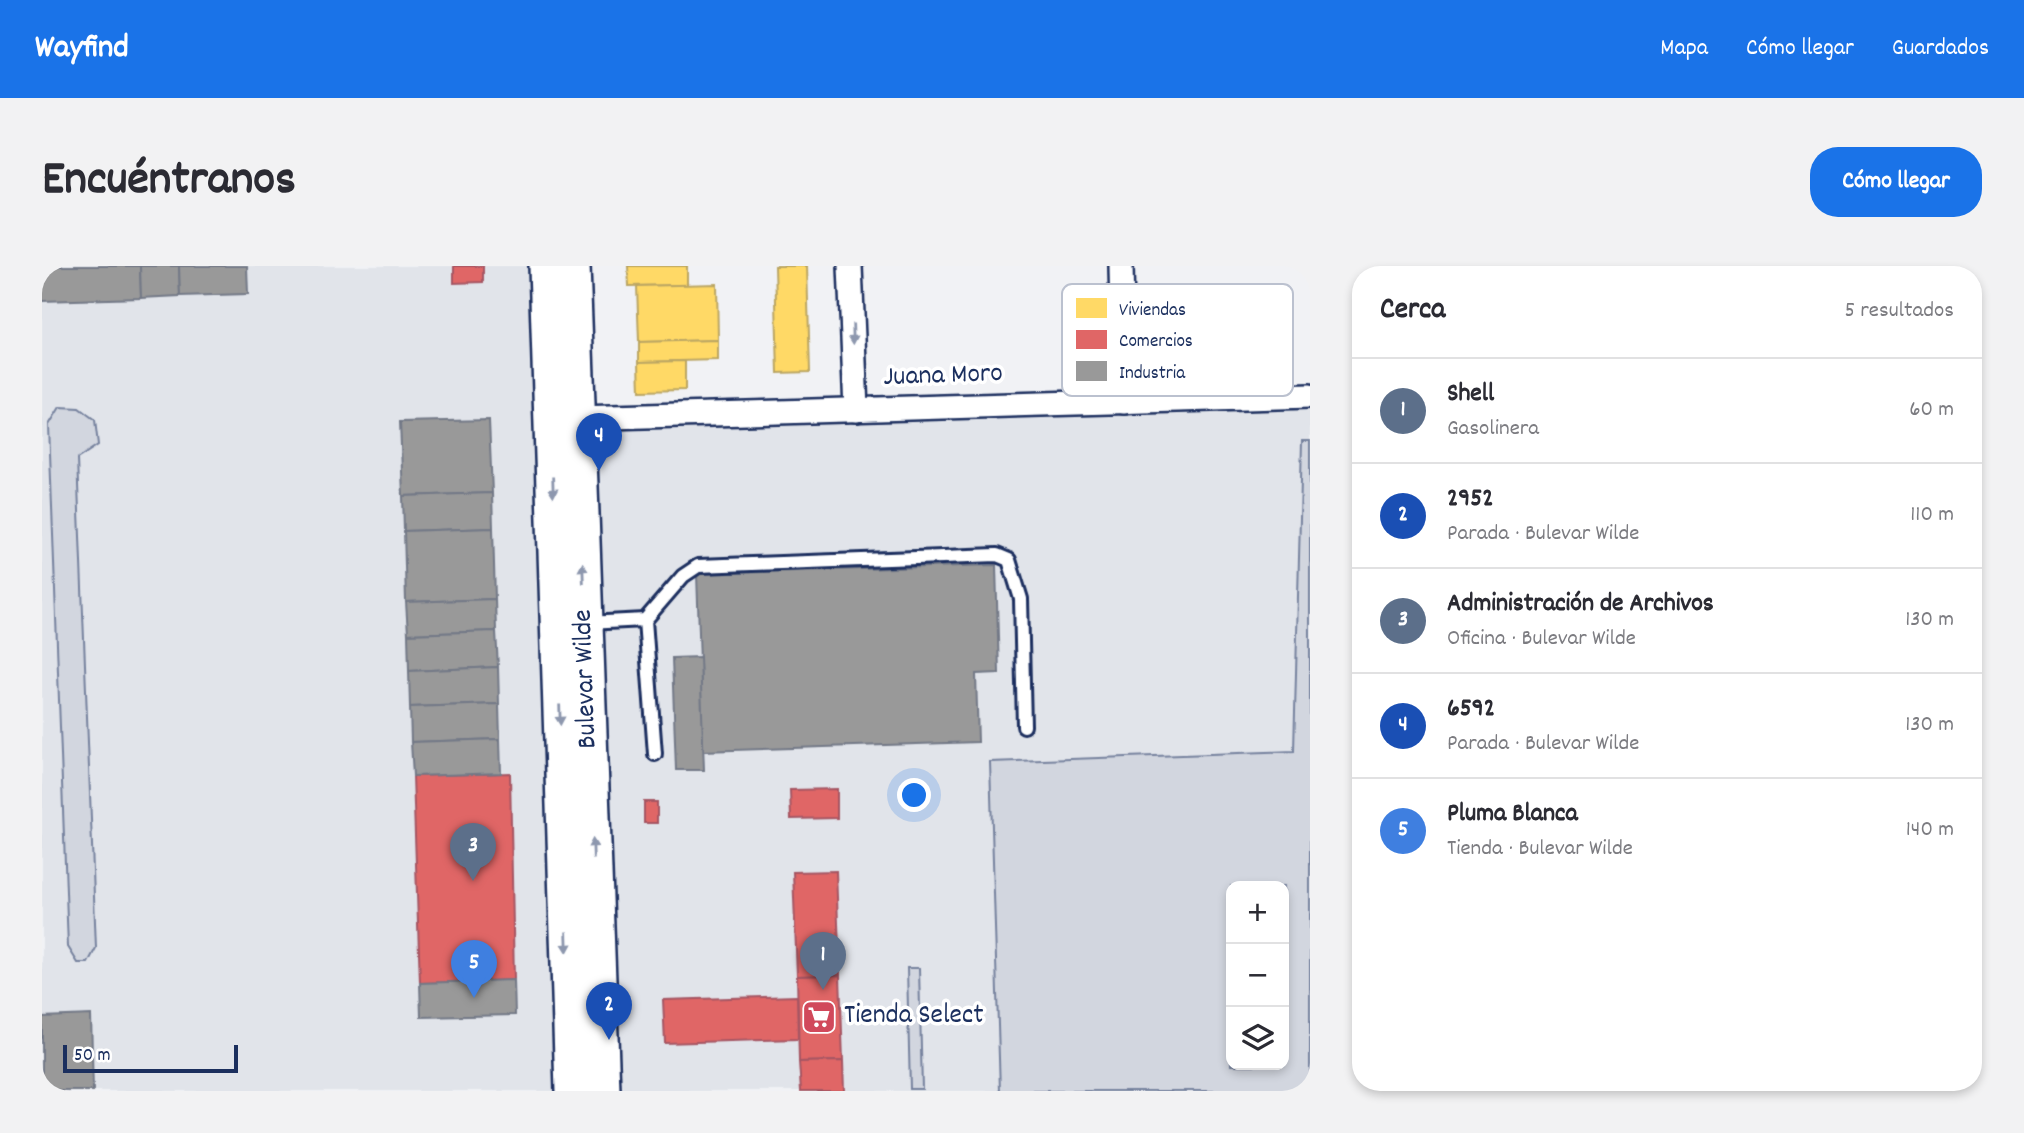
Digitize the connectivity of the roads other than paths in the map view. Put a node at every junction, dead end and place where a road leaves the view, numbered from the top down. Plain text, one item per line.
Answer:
1 (546, 266) edge
2 (573, 266) edge
3 (850, 266) edge
4 (1121, 266) edge
5 (1121, 284) edge
6 (1124, 396) edge
7 (1310, 396) edge
8 (1124, 402) junction
9 (856, 410) junction
10 (577, 418) junction
11 (645, 620) junction
12 (585, 623) junction
13 (1024, 726) dead end
14 (655, 754) dead end
15 (572, 1091) edge
16 (603, 1091) edge

1 -> 15 main road, Bulevar Wilde
2 - 10 main road, Bulevar Wilde
3 -> 9 street
4 - 5 street
6 - 8 street
7 - 8 street, Juana Moro
8 - 9 street, Juana Moro
9 - 10 street, Juana Moro
12 -> 10 main road, Bulevar Wilde
11 - 12 lane
11 - 13 lane
11 - 14 lane
16 -> 12 main road, Bulevar Wilde

